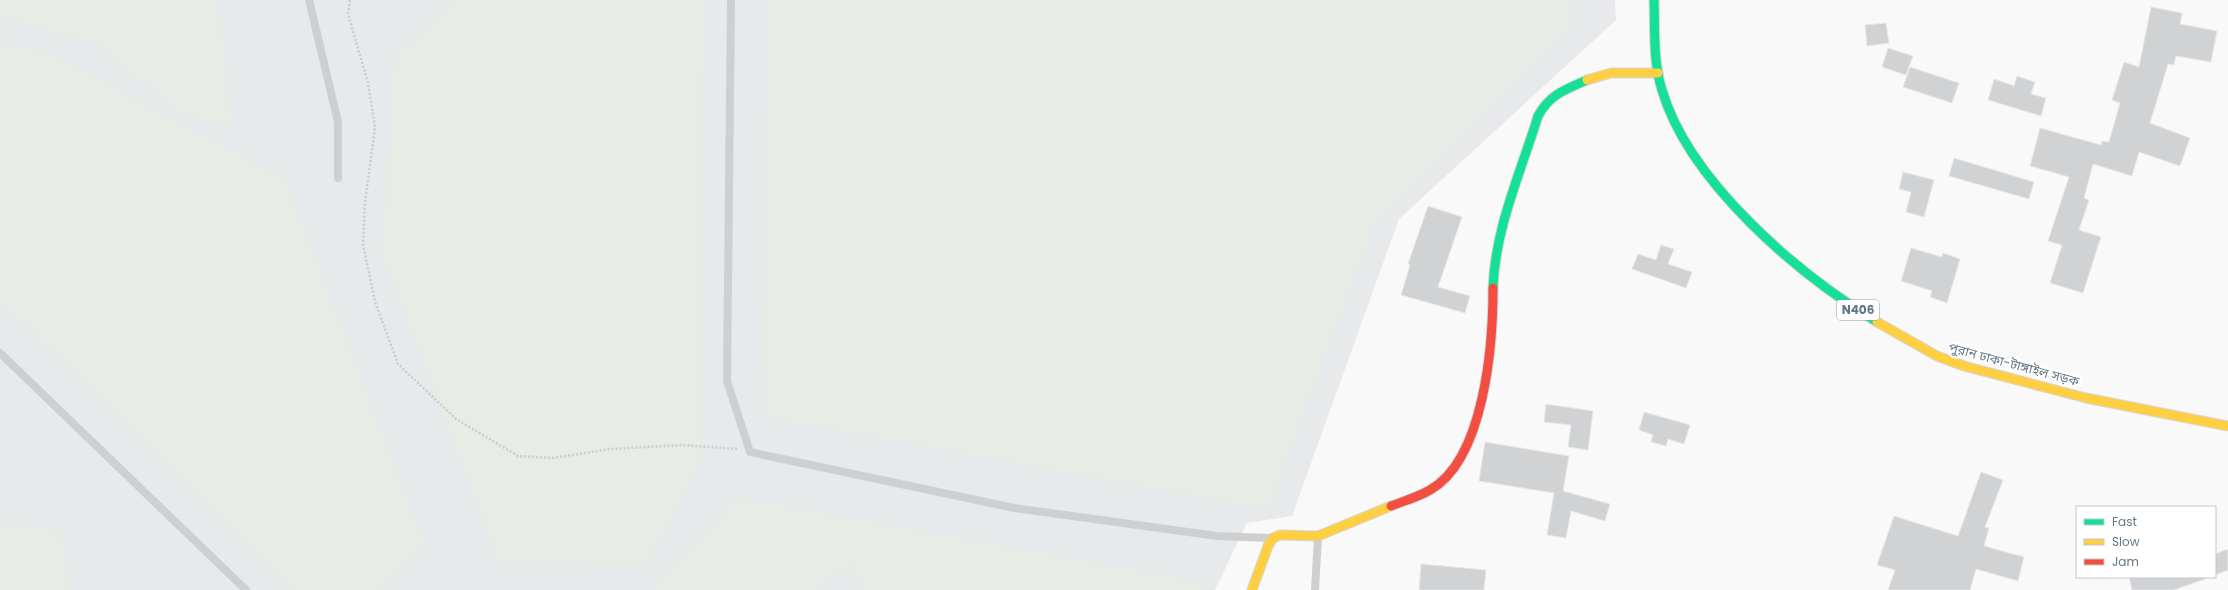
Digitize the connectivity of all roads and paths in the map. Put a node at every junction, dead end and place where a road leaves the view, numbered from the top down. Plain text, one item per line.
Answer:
1 (309, 0) edge
2 (350, 0) edge
3 (731, 0) edge
4 (1654, 0) edge
5 (1658, 73) junction
6 (338, 178) dead end
7 (0, 353) edge
8 (2228, 426) edge
9 (750, 452) junction
10 (1318, 536) junction
11 (1273, 538) junction
12 (246, 590) edge
13 (1252, 590) edge
14 (1315, 590) edge

1 - 6 lane
2 - 9 path
3 - 9 lane
4 - 5 main road, পুরান ঢাকা-টাঙ্গাইল সড়ক / N406
5 - 8 main road, পুরান ঢাকা-টাঙ্গাইল সড়ক / N406
5 - 10 main road
7 - 12 lane
9 - 11 lane
10 - 11 main road
10 - 14 lane
11 - 13 main road

